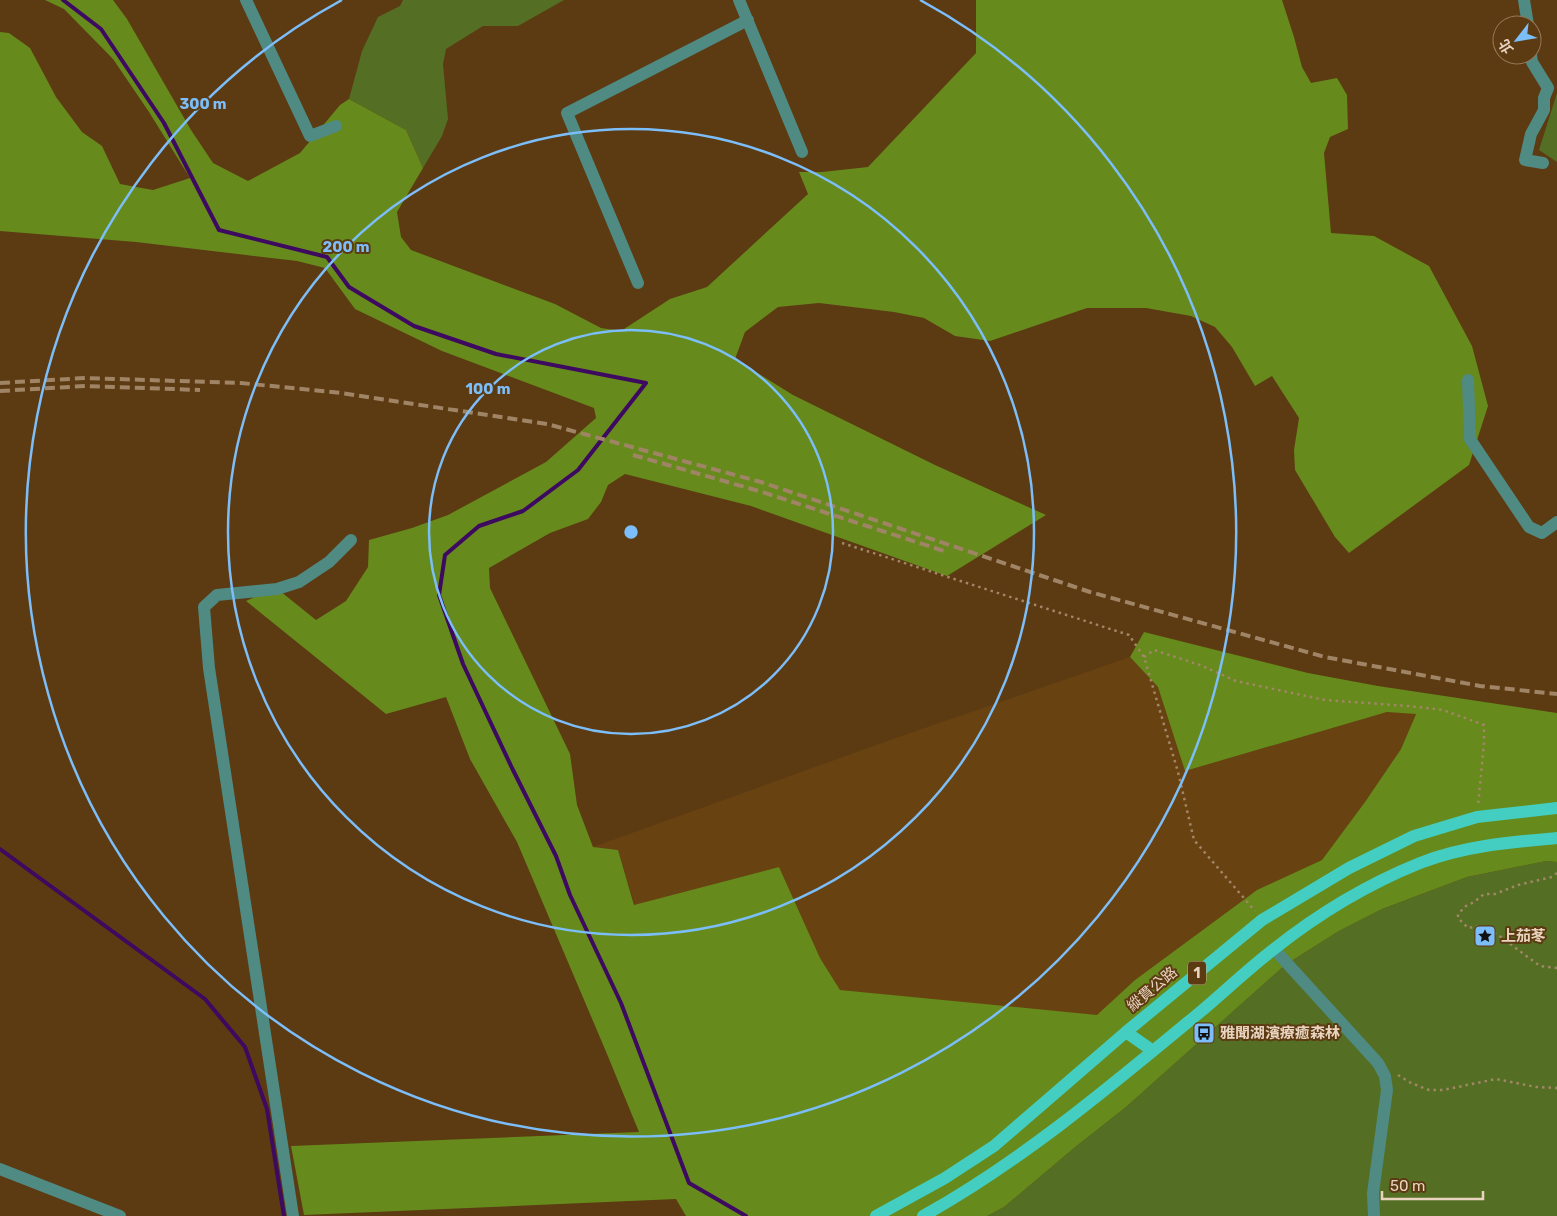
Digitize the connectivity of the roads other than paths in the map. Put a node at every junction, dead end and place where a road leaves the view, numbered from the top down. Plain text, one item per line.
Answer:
1 (246, 0) edge
2 (739, 0) edge
3 (1524, 0) edge
4 (1526, 15) edge
5 (748, 20) junction
6 (1534, 65) edge
7 (336, 126) dead end
8 (802, 152) dead end
9 (1543, 163) dead end
10 (638, 283) dead end
11 (1468, 380) dead end
12 (1557, 522) edge
13 (351, 540) dead end
14 (1557, 808) edge
15 (1557, 838) edge
16 (1274, 948) junction
17 (1126, 1032) junction
18 (1153, 1051) junction
19 (0, 1169) edge
20 (120, 1216) edge
21 (293, 1216) edge
22 (876, 1216) edge
23 (923, 1216) edge
24 (1374, 1216) edge

1 - 7 street
2 - 5 street
3 - 4 street
5 - 8 street
5 - 10 street
6 - 9 street
11 - 12 street
13 - 21 street
14 - 17 main road, 縱貫公路 / 1
15 - 16 main road, 1
16 - 18 main road, 1
16 - 24 street
17 - 18 main road
17 - 22 main road, 縱貫公路 / 1
18 - 23 main road, 1
19 - 20 street

